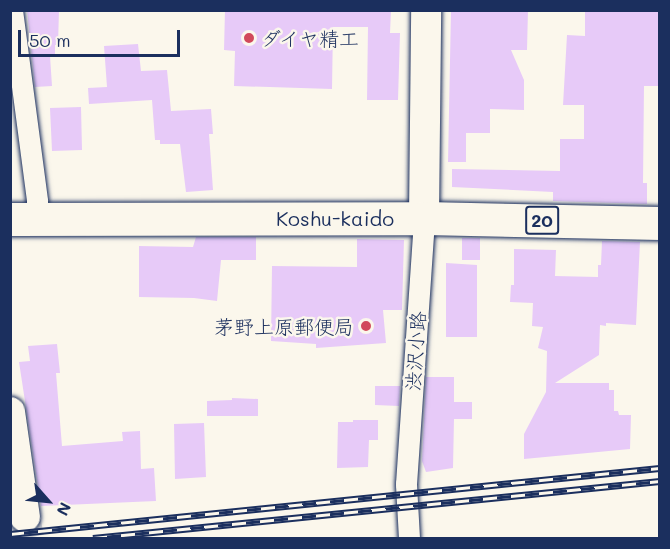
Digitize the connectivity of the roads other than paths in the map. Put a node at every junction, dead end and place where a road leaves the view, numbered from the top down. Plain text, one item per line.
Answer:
1 (12, 10) edge
2 (426, 10) edge
3 (424, 218) junction
4 (24, 219) edge
5 (660, 223) edge
6 (11, 420) edge
7 (25, 517) tunnel mouth
8 (409, 538) edge

1 - 4 street
2 - 3 street
3 - 4 highway, Koshu-kaido / 20
3 - 5 highway, Koshu-kaido / 20
3 - 8 street, 渋沢小路
6 - 7 street

